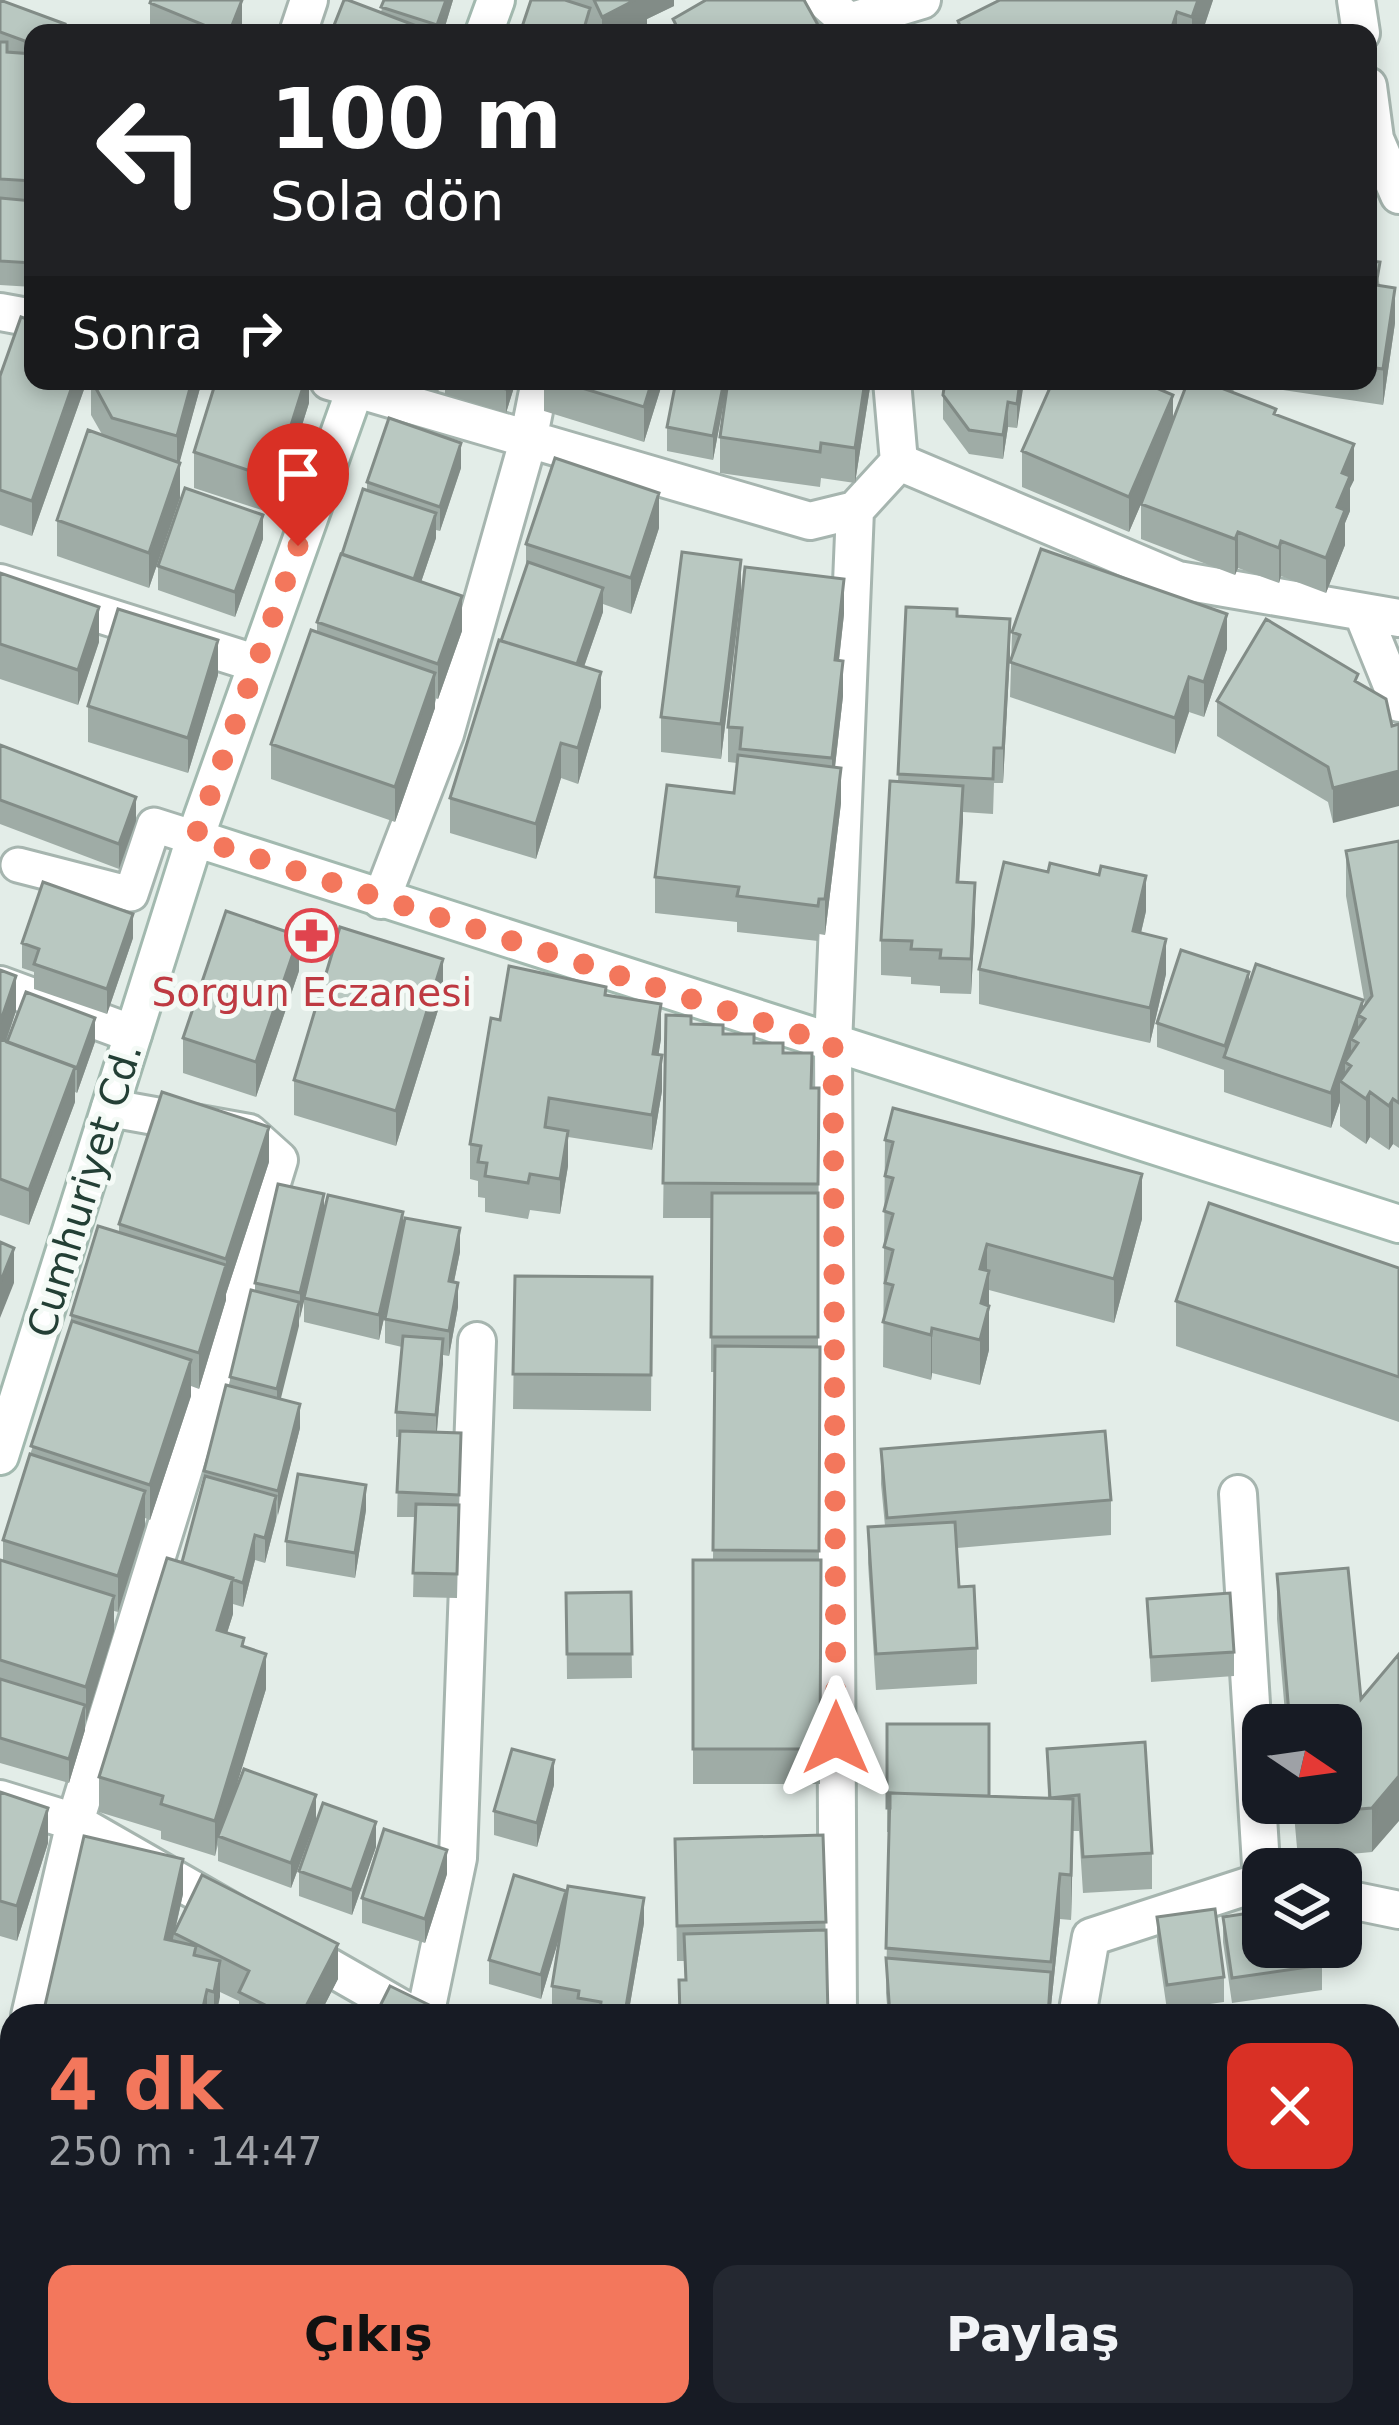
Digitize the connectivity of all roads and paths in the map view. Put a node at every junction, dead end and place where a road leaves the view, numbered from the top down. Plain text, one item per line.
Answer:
1 (922, 0) edge
2 (842, 18) edge
3 (1387, 139) edge
4 (1399, 195) edge
5 (345, 390) edge
6 (366, 390) edge
7 (538, 390) edge
8 (893, 390) edge
9 (528, 441) junction
10 (899, 462) junction
11 (855, 510) junction
12 (0, 583) edge
13 (1381, 616) edge
14 (255, 663) junction
15 (1399, 703) edge
16 (195, 838) junction
17 (18, 866) dead end
18 (381, 900) junction
19 (0, 985) edge
20 (133, 1034) junction
21 (833, 1045) junction
22 (110, 1108) junction
23 (1399, 1224) edge
24 (477, 1341) dead end
25 (8, 1402) edge
26 (0, 1456) edge
27 (1238, 1494) dead end
28 (0, 1799) edge
29 (76, 1822) junction
30 (1261, 1848) edge
31 (1242, 1888) edge
32 (1362, 1902) edge
33 (1399, 1910) edge
34 (33, 2004) edge
35 (394, 2004) edge
36 (428, 2004) edge
37 (838, 2004) edge
38 (1079, 2004) edge

1 - 2 street
3 - 4 street
5 - 14 street, Cumhuriyet Cd.
6 - 9 street
7 - 9 street
8 - 10 street
9 - 11 street
9 - 18 street
10 - 11 street
10 - 13 street
11 - 21 street
12 - 14 street
13 - 15 street
14 - 16 street, Cumhuriyet Cd.
16 - 17 street
16 - 18 street
16 - 20 street, Cumhuriyet Cd.
18 - 21 street
19 - 20 street
20 - 22 street, Cumhuriyet Cd.
21 - 23 street
21 - 37 street
22 - 25 street, Cumhuriyet Cd.
22 - 29 street
24 - 36 street
25 - 26 street, Cumhuriyet Cd.
27 - 30 street
28 - 29 street
29 - 34 street
29 - 35 street
31 - 38 street
32 - 33 street

